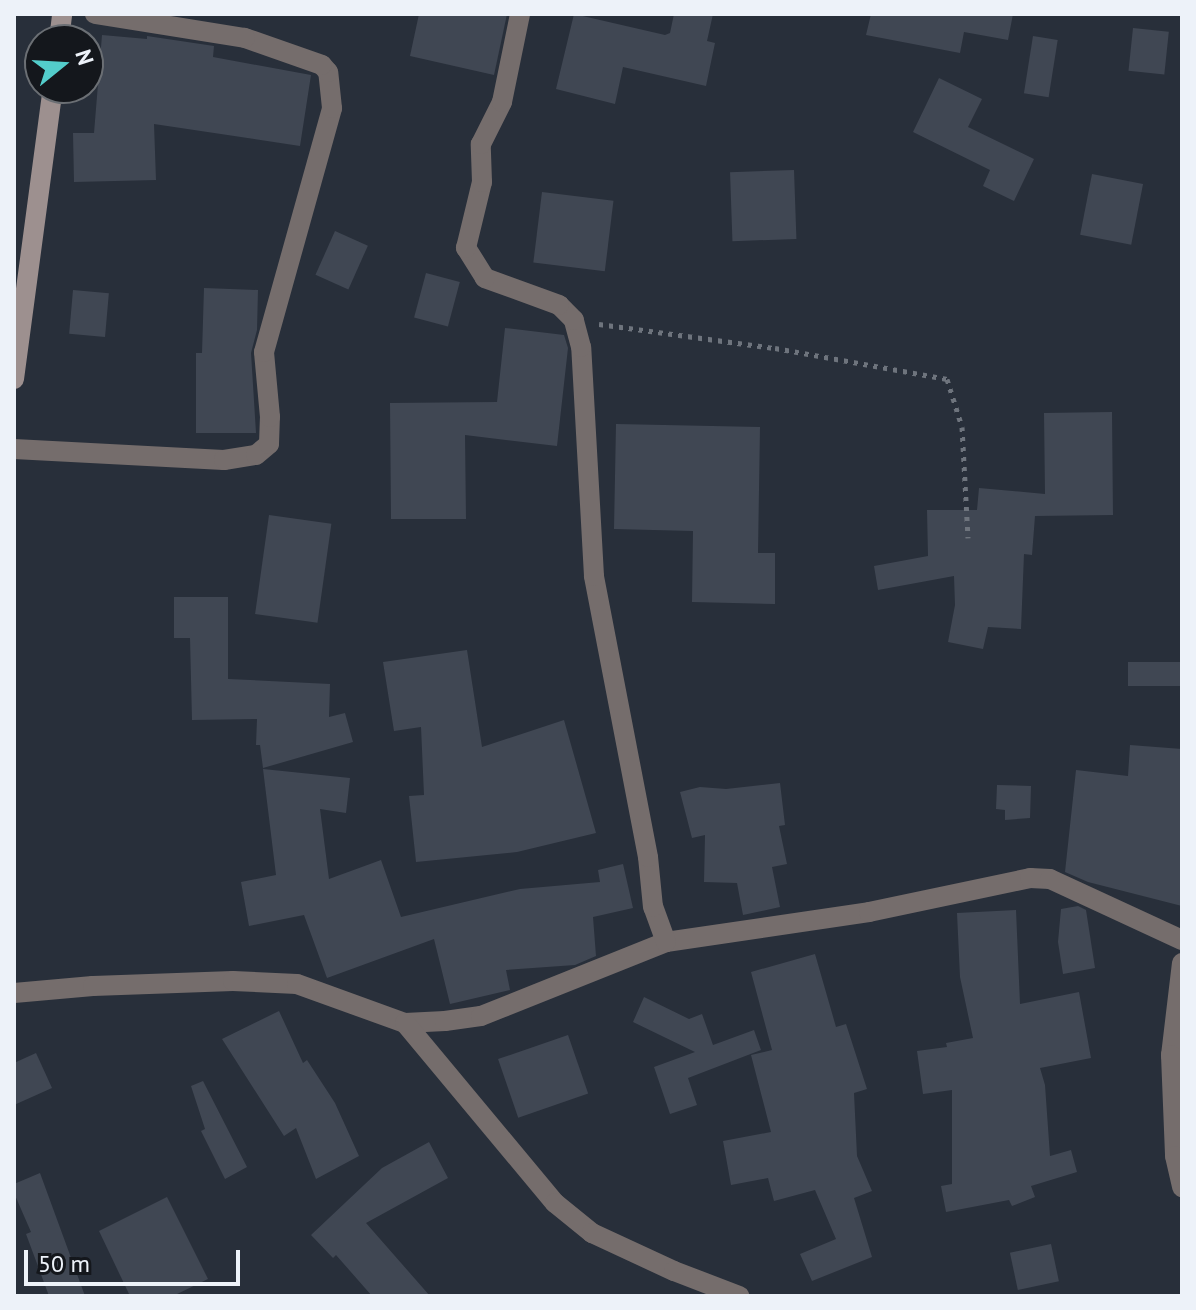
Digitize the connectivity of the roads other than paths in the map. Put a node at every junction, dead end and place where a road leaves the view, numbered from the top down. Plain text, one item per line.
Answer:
1 (95, 14) edge
2 (520, 14) edge
3 (51, 104) edge
4 (14, 379) edge
5 (14, 449) edge
6 (1182, 940) edge
7 (666, 942) junction
8 (1182, 963) edge
9 (14, 993) edge
10 (405, 1023) junction
11 (1182, 1187) edge
12 (739, 1296) edge

1 - 5 street
2 - 7 street
3 - 4 main road
6 - 7 street
7 - 10 street
8 - 11 street
9 - 10 street
10 - 12 street

